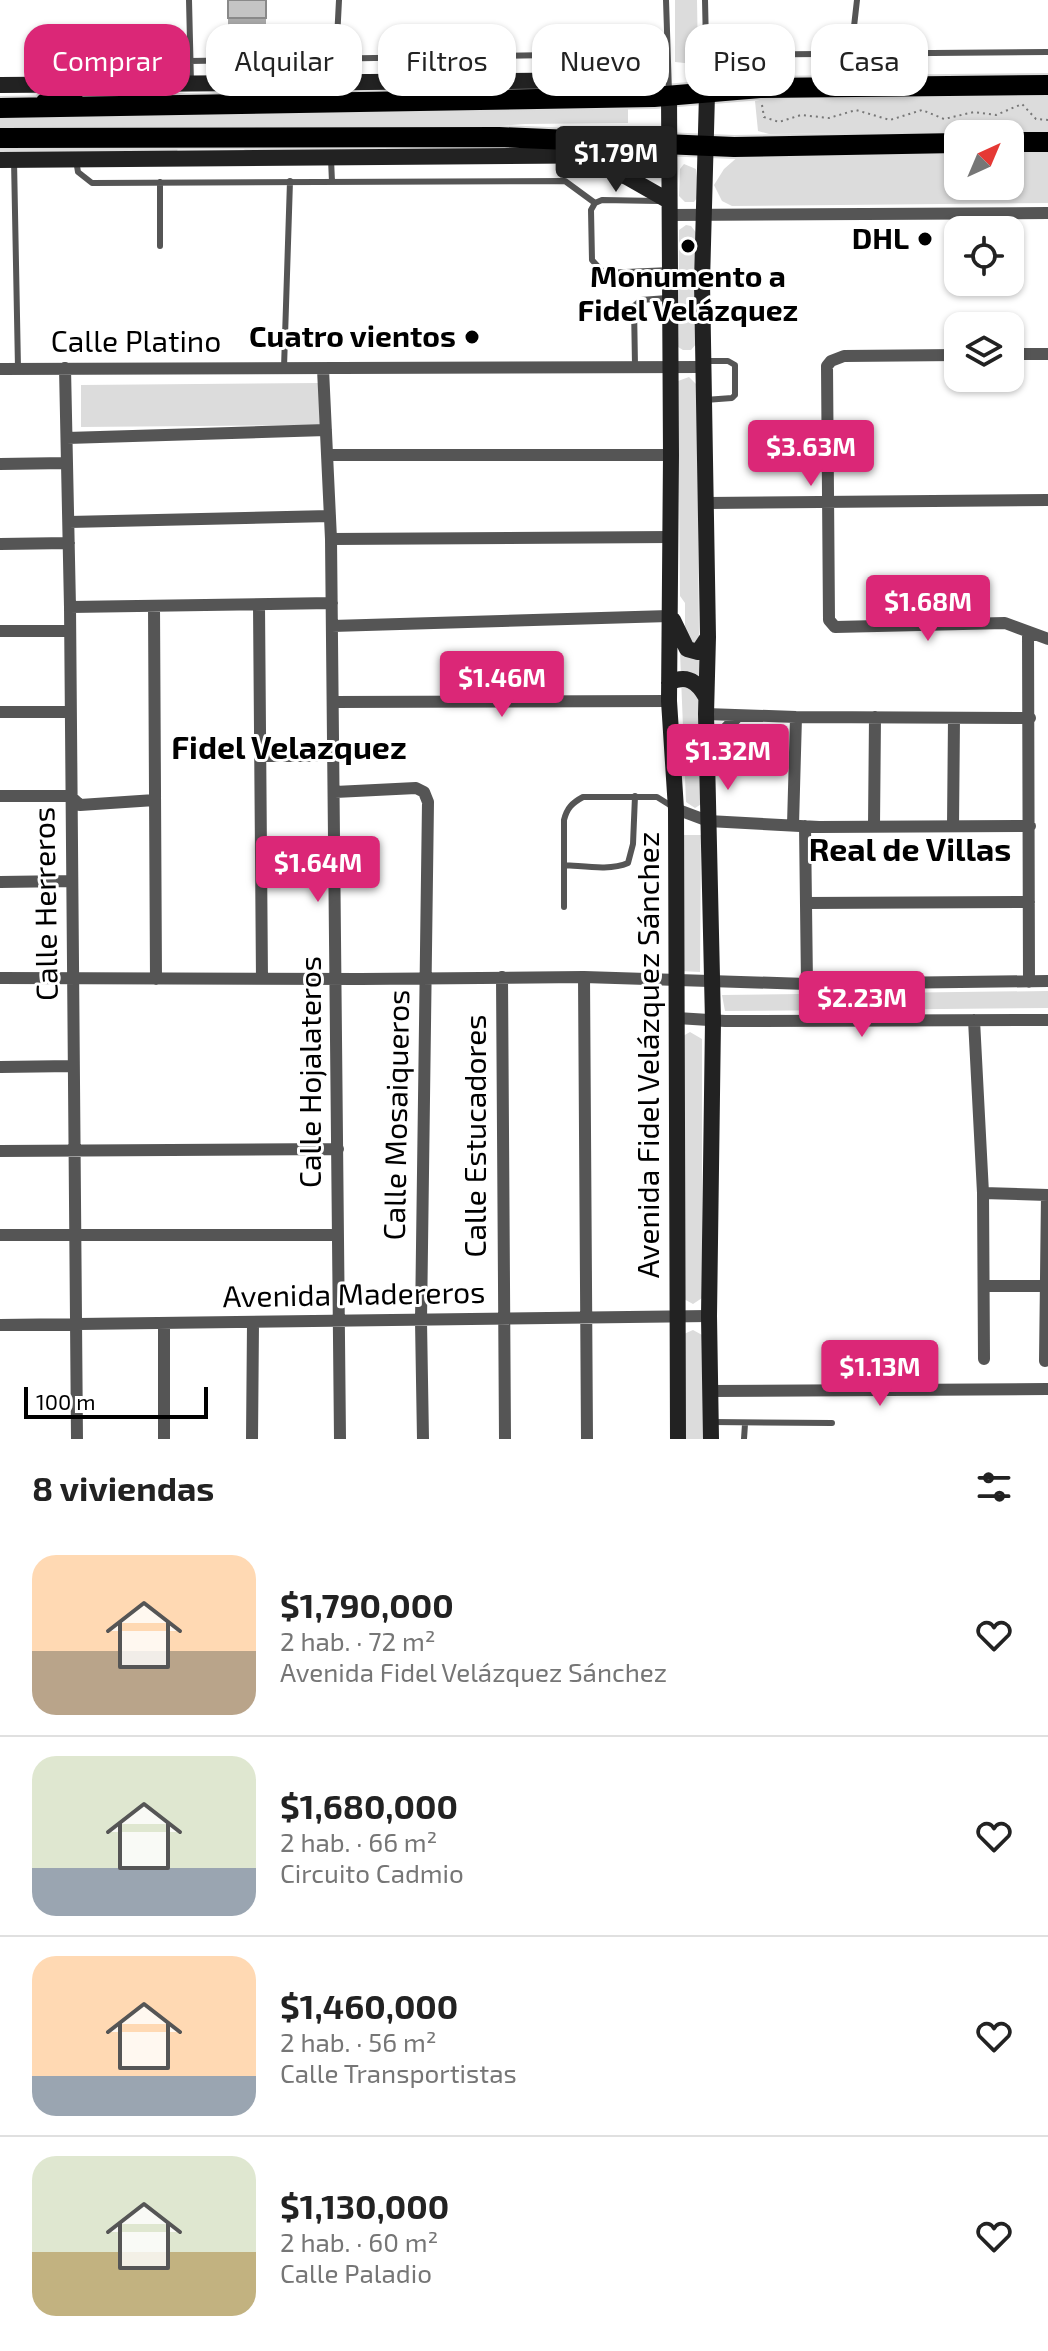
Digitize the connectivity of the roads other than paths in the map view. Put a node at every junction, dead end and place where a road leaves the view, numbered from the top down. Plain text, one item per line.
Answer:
1 (189, 0) edge
2 (339, 0) edge
3 (666, 0) edge
4 (705, 0) edge
5 (857, 0) edge
6 (189, 24) edge
7 (338, 24) edge
8 (666, 24) edge
9 (706, 24) edge
10 (854, 24) edge
11 (1048, 52) edge
12 (928, 53) edge
13 (532, 55) edge
14 (362, 59) edge
15 (190, 72) edge
16 (532, 81) edge
17 (191, 83) joint
18 (0, 85) edge
19 (24, 85) edge
20 (1048, 85) edge
21 (795, 88) edge
22 (60, 96) edge
23 (661, 96) joint
24 (707, 96) edge
25 (38, 107) junction
26 (0, 108) edge
27 (0, 138) edge
28 (210, 138) junction
29 (664, 142) junction
30 (1024, 142) edge
31 (1048, 142) edge
32 (944, 143) edge
33 (706, 144) junction
34 (578, 156) junction
35 (211, 159) junction
36 (331, 159) junction
37 (7, 160) edge
38 (76, 160) junction
39 (290, 181) junction
40 (160, 182) junction
41 (332, 182) junction
42 (595, 203) junction
43 (670, 208) junction
44 (1048, 213) edge
45 (702, 216) junction
46 (160, 246) dead end
47 (670, 270) junction
48 (670, 298) junction
49 (1024, 354) edge
50 (1048, 354) edge
51 (944, 355) edge
52 (703, 364) junction
53 (635, 366) junction
54 (671, 367) junction
55 (18, 368) junction
56 (65, 368) junction
57 (284, 368) junction
58 (0, 369) edge
59 (323, 369) junction
60 (705, 400) junction
61 (326, 430) junction
62 (67, 438) junction
63 (327, 455) junction
64 (671, 455) junction
65 (67, 463) junction
66 (0, 464) edge
67 (1048, 500) edge
68 (829, 501) junction
69 (707, 503) junction
70 (330, 516) junction
71 (69, 522) junction
72 (671, 537) junction
73 (331, 539) junction
74 (69, 543) junction
75 (0, 544) edge
76 (332, 603) junction
77 (259, 605) junction
78 (154, 606) junction
79 (70, 607) junction
80 (669, 616) junction
81 (332, 626) junction
82 (0, 631) edge
83 (70, 631) junction
84 (1028, 632) junction
85 (708, 637) junction
86 (1048, 639) edge
87 (669, 683) junction
88 (706, 697) junction
89 (669, 701) junction
90 (333, 702) junction
91 (0, 712) edge
92 (69, 712) junction
93 (706, 714) junction
94 (738, 716) junction
95 (796, 717) junction
96 (875, 717) junction
97 (954, 718) junction
98 (1030, 718) junction
99 (708, 747) junction
100 (260, 756) junction
101 (334, 756) junction
102 (335, 792) junction
103 (0, 796) edge
104 (70, 796) junction
105 (635, 796) junction
106 (155, 800) junction
107 (676, 809) junction
108 (708, 821) junction
109 (799, 826) junction
110 (874, 826) junction
111 (953, 826) junction
112 (1030, 826) junction
113 (564, 865) junction
114 (71, 881) junction
115 (0, 882) edge
116 (1029, 902) junction
117 (806, 903) junction
118 (564, 907) dead end
119 (502, 977) junction
120 (584, 977) junction
121 (0, 978) edge
122 (72, 978) junction
123 (425, 978) junction
124 (676, 978) junction
125 (156, 979) junction
126 (262, 979) junction
127 (337, 979) junction
128 (711, 981) junction
129 (1048, 981) edge
130 (1029, 982) junction
131 (807, 984) junction
132 (677, 1018) junction
133 (974, 1020) junction
134 (1048, 1020) edge
135 (713, 1021) junction
136 (73, 1066) junction
137 (0, 1067) edge
138 (338, 1149) junction
139 (74, 1150) junction
140 (0, 1151) edge
141 (983, 1193) junction
142 (1047, 1195) edge
143 (0, 1235) edge
144 (75, 1235) junction
145 (337, 1235) junction
146 (985, 1286) junction
147 (1046, 1286) edge
148 (709, 1316) junction
149 (678, 1317) junction
150 (586, 1318) junction
151 (503, 1319) junction
152 (421, 1321) junction
153 (340, 1322) junction
154 (253, 1323) junction
155 (77, 1324) junction
156 (164, 1324) junction
157 (0, 1325) edge
158 (984, 1359) dead end
159 (1045, 1361) dead end
160 (1048, 1389) edge
161 (711, 1391) junction
162 (832, 1423) dead end
163 (745, 1424) junction
164 (711, 1431) edge
165 (77, 1439) edge
166 (164, 1439) edge
167 (252, 1439) edge
168 (340, 1439) edge
169 (423, 1439) edge
170 (505, 1439) edge
171 (587, 1439) edge
172 (678, 1439) edge
173 (744, 1439) edge

1 - 6 lane
2 - 7 lane
3 - 8 lane
4 - 9 lane
5 - 10 lane
11 - 12 lane
13 - 14 lane
15 - 17 lane
16 - 17 main road
18 - 19 main road
20 - 21 main road
22 - 25 main road
23 - 25 main road
23 - 29 main road, Avenida Fidel Velázquez Sánchez
24 - 33 main road, Avenida Fidel Velázquez Sánchez
25 - 26 main road
27 - 28 main road
28 - 29 main road
28 - 35 main road
29 - 33 main road
29 - 34 main road
29 - 43 main road, Avenida Fidel Velázquez Sánchez
30 - 31 main road
32 - 33 main road
33 - 45 main road, Avenida Fidel Velázquez Sánchez
34 - 36 main road
34 - 43 main road
35 - 36 main road
35 - 38 main road
36 - 41 lane
37 - 38 main road
37 - 55 lane
38 - 40 lane
39 - 40 lane
39 - 41 lane
39 - 57 lane
40 - 46 lane
41 - 42 lane
42 - 43 lane
42 - 47 lane
43 - 45 street
43 - 47 main road, Avenida Fidel Velázquez Sánchez
44 - 45 street
45 - 52 main road, Avenida Fidel Velázquez Sánchez
47 - 48 main road, Avenida Fidel Velázquez Sánchez
48 - 53 lane
48 - 54 main road, Avenida Fidel Velázquez Sánchez
49 - 50 street
51 - 68 street
52 - 54 street, Calle Platino
52 - 60 main road, Avenida Fidel Velázquez Sánchez
52 - 60 lane
53 - 54 street, Calle Platino
53 - 59 street, Calle Platino
54 - 64 main road, Avenida Fidel Velázquez Sánchez
55 - 56 street, Calle Platino
55 - 58 street, Calle Platino
56 - 57 street, Calle Platino
56 - 62 street, Calle Herreros
57 - 59 street, Calle Platino
59 - 61 street, Calle Hojalateros
60 - 69 main road, Avenida Fidel Velázquez Sánchez
61 - 62 street
61 - 63 street, Calle Hojalateros
62 - 65 street, Calle Herreros
63 - 64 street
63 - 70 street, Calle Hojalateros
64 - 72 main road, Avenida Fidel Velázquez Sánchez
65 - 66 street
65 - 71 street, Calle Herreros
67 - 68 street
68 - 69 street
68 - 84 street
69 - 85 main road, Avenida Fidel Velázquez Sánchez
70 - 71 street
70 - 73 street, Calle Hojalateros
71 - 74 street, Calle Herreros
72 - 73 street
72 - 80 main road, Avenida Fidel Velázquez Sánchez
73 - 76 street, Calle Hojalateros
74 - 75 street
74 - 79 street, Calle Herreros
76 - 77 street
76 - 81 street, Calle Hojalateros
77 - 78 street
77 - 100 street
78 - 79 street
78 - 106 street
79 - 83 street, Calle Herreros
80 - 81 street
80 - 85 main road
80 - 87 main road, Avenida Fidel Velázquez Sánchez
81 - 90 street, Calle Hojalateros
82 - 83 street
83 - 92 street, Calle Herreros
84 - 86 street
84 - 98 street
85 - 88 main road, Avenida Fidel Velázquez Sánchez
87 - 88 main road
87 - 89 main road, Avenida Fidel Velázquez Sánchez
88 - 93 main road, Avenida Fidel Velázquez Sánchez
89 - 90 street
89 - 107 main road, Avenida Fidel Velázquez Sánchez
90 - 101 street, Calle Hojalateros
91 - 92 street
92 - 104 street, Calle Herreros
93 - 94 street
93 - 99 main road, Avenida Fidel Velázquez Sánchez
94 - 95 street
94 - 99 street
95 - 96 street
95 - 109 street
96 - 97 street
96 - 110 street
97 - 98 street
97 - 111 street
98 - 112 street
99 - 108 main road, Avenida Fidel Velázquez Sánchez
100 - 101 street
100 - 126 street
101 - 102 street, Calle Hojalateros
102 - 123 street, Calle Mosaiqueros
102 - 127 street, Calle Hojalateros
103 - 104 street
104 - 106 street
104 - 114 street, Calle Herreros
105 - 107 lane
105 - 113 lane
105 - 113 lane
106 - 125 street
107 - 108 street
107 - 124 main road, Avenida Fidel Velázquez Sánchez
108 - 109 street
108 - 128 main road, Avenida Fidel Velázquez Sánchez
109 - 110 street
109 - 117 street
110 - 111 street
111 - 112 street
112 - 116 street
113 - 118 lane
114 - 115 street
114 - 122 street, Calle Herreros
116 - 117 street
116 - 130 street
117 - 131 street
119 - 120 street
119 - 123 street
119 - 151 street, Calle Estucadores
120 - 124 street
120 - 150 street
121 - 122 street
122 - 125 street
122 - 136 street, Calle Herreros
123 - 127 street
123 - 152 street, Calle Mosaiqueros
124 - 128 street
124 - 132 main road, Avenida Fidel Velázquez Sánchez
125 - 126 street
126 - 127 street
127 - 138 street, Calle Hojalateros
128 - 131 street
128 - 135 main road, Avenida Fidel Velázquez Sánchez
129 - 130 street
130 - 131 street
132 - 135 street
132 - 149 main road, Avenida Fidel Velázquez Sánchez
133 - 134 street
133 - 135 street
133 - 141 street
135 - 148 main road, Avenida Fidel Velázquez Sánchez
136 - 137 street
136 - 139 street, Calle Herreros
138 - 139 street
138 - 145 street, Calle Hojalateros
139 - 140 street
139 - 144 street, Calle Herreros
141 - 142 street
141 - 146 street
142 - 147 street
143 - 144 street
144 - 145 street
144 - 155 street, Calle Herreros
145 - 153 street, Calle Hojalateros
146 - 147 street
146 - 158 street
147 - 159 street
148 - 149 street, Avenida Madereros
148 - 161 main road, Avenida Fidel Velázquez Sánchez
149 - 150 street, Avenida Madereros
149 - 172 main road, Avenida Fidel Velázquez Sánchez
150 - 151 street, Avenida Madereros
150 - 171 street
151 - 152 street, Avenida Madereros
151 - 170 street, Calle Estucadores
152 - 153 street, Avenida Madereros
152 - 169 street, Calle Mosaiqueros
153 - 154 street, Avenida Madereros
153 - 168 street, Calle Hojalateros
154 - 156 street, Avenida Madereros
154 - 167 street
155 - 156 street, Avenida Madereros
155 - 157 street, Avenida Madereros
155 - 165 street, Calle Herreros
156 - 166 street
160 - 161 street
161 - 164 main road, Avenida Fidel Velázquez Sánchez
162 - 163 lane
163 - 164 lane
163 - 173 lane

